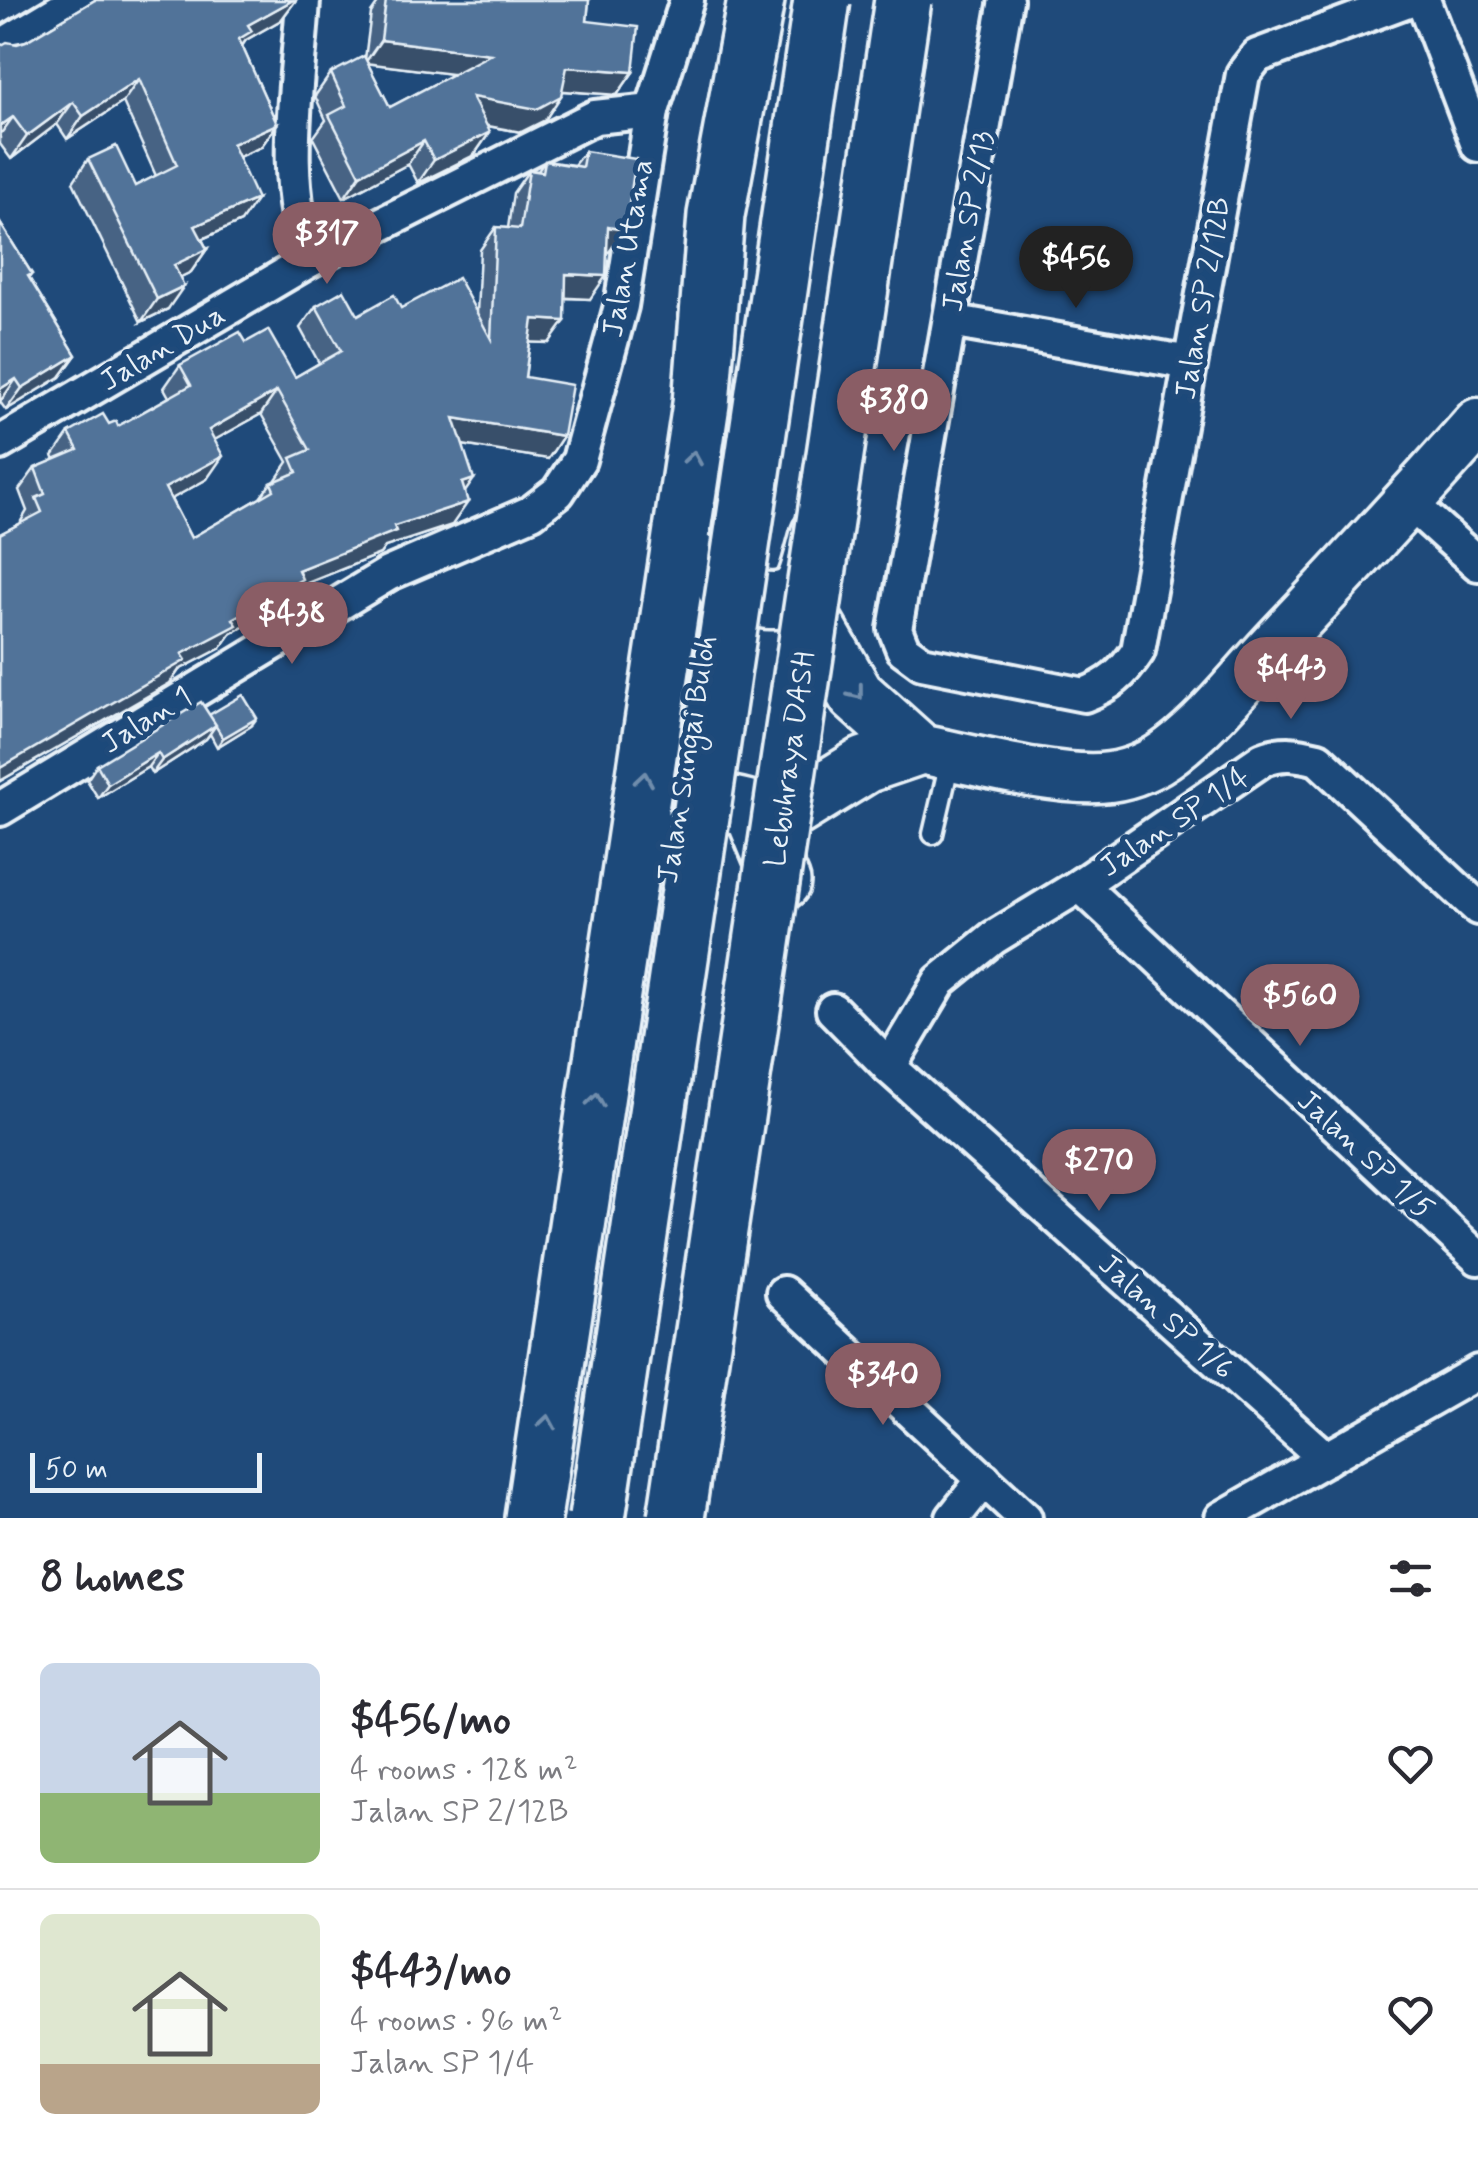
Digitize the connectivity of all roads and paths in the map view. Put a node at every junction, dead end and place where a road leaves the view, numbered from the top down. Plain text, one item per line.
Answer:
1 (78, 0) edge
2 (303, 0) edge
3 (687, 0) edge
4 (756, 0) edge
5 (801, 0) edge
6 (822, 0) edge
7 (905, 0) edge
8 (1006, 0) edge
9 (1408, 0) edge
10 (1423, 0) edge
11 (0, 48) edge
12 (652, 110) junction
13 (1478, 145) edge
14 (716, 215) junction
15 (310, 260) junction
16 (950, 320) junction
17 (1190, 364) junction
18 (1478, 422) edge
19 (0, 443) edge
20 (838, 475) junction
21 (558, 492) joint
22 (1409, 502) junction
23 (1474, 552) edge
24 (716, 564) junction
25 (816, 624) junction
26 (1103, 688) joint
27 (933, 752) junction
28 (0, 809) edge
29 (792, 810) junction
30 (934, 834) dead end
31 (672, 852) junction
32 (1080, 885) junction
33 (784, 888) junction
34 (1478, 908) edge
35 (832, 1010) dead end
36 (889, 1067) junction
37 (1478, 1258) edge
38 (783, 1292) dead end
39 (1478, 1372) edge
40 (1326, 1459) junction
41 (984, 1479) junction
42 (494, 1518) edge
43 (533, 1518) edge
44 (570, 1518) edge
45 (597, 1518) edge
46 (676, 1518) edge
47 (688, 1518) edge
48 (953, 1518) edge
49 (1025, 1518) edge
50 (1222, 1518) edge

1 - 11 street
2 - 15 street
3 - 12 street, Jalan Utama
4 - 14 highway
5 - 24 highway, Jalan Sungai Buloh
6 - 45 highway, bridge
7 - 20 highway
7 - 46 highway, Lebuhraya DASH, bridge
8 - 16 street, Jalan SP 2/13
9 - 17 street, Jalan SP 2/12B
10 - 13 street
12 - 15 street, Jalan Dua
12 - 21 street, Jalan Utama
14 - 42 highway
43 -> 14 highway
15 - 19 street, Jalan Dua
16 - 17 street
16 - 26 street, Jalan SP 2/13
17 - 26 street, Jalan SP 2/12B
18 - 22 street
20 - 24 highway
20 - 25 highway
21 - 28 street, Jalan 1
22 - 23 street
22 - 27 street
24 - 31 highway, Jalan Sungai Buloh
25 -> 27 highway
25 - 29 highway
27 - 29 highway
27 - 30 lane
29 - 33 highway
31 - 33 highway
31 - 44 highway, Jalan Sungai Buloh
32 - 34 street, Jalan SP 1/4
32 - 36 street, Jalan SP 1/4
32 - 37 street, Jalan SP 1/5
33 - 47 highway
35 - 36 street, Jalan SP 1/6
36 - 40 street, Jalan SP 1/6
38 - 41 street
39 - 40 street
40 - 50 street
41 - 48 street
41 - 49 street

